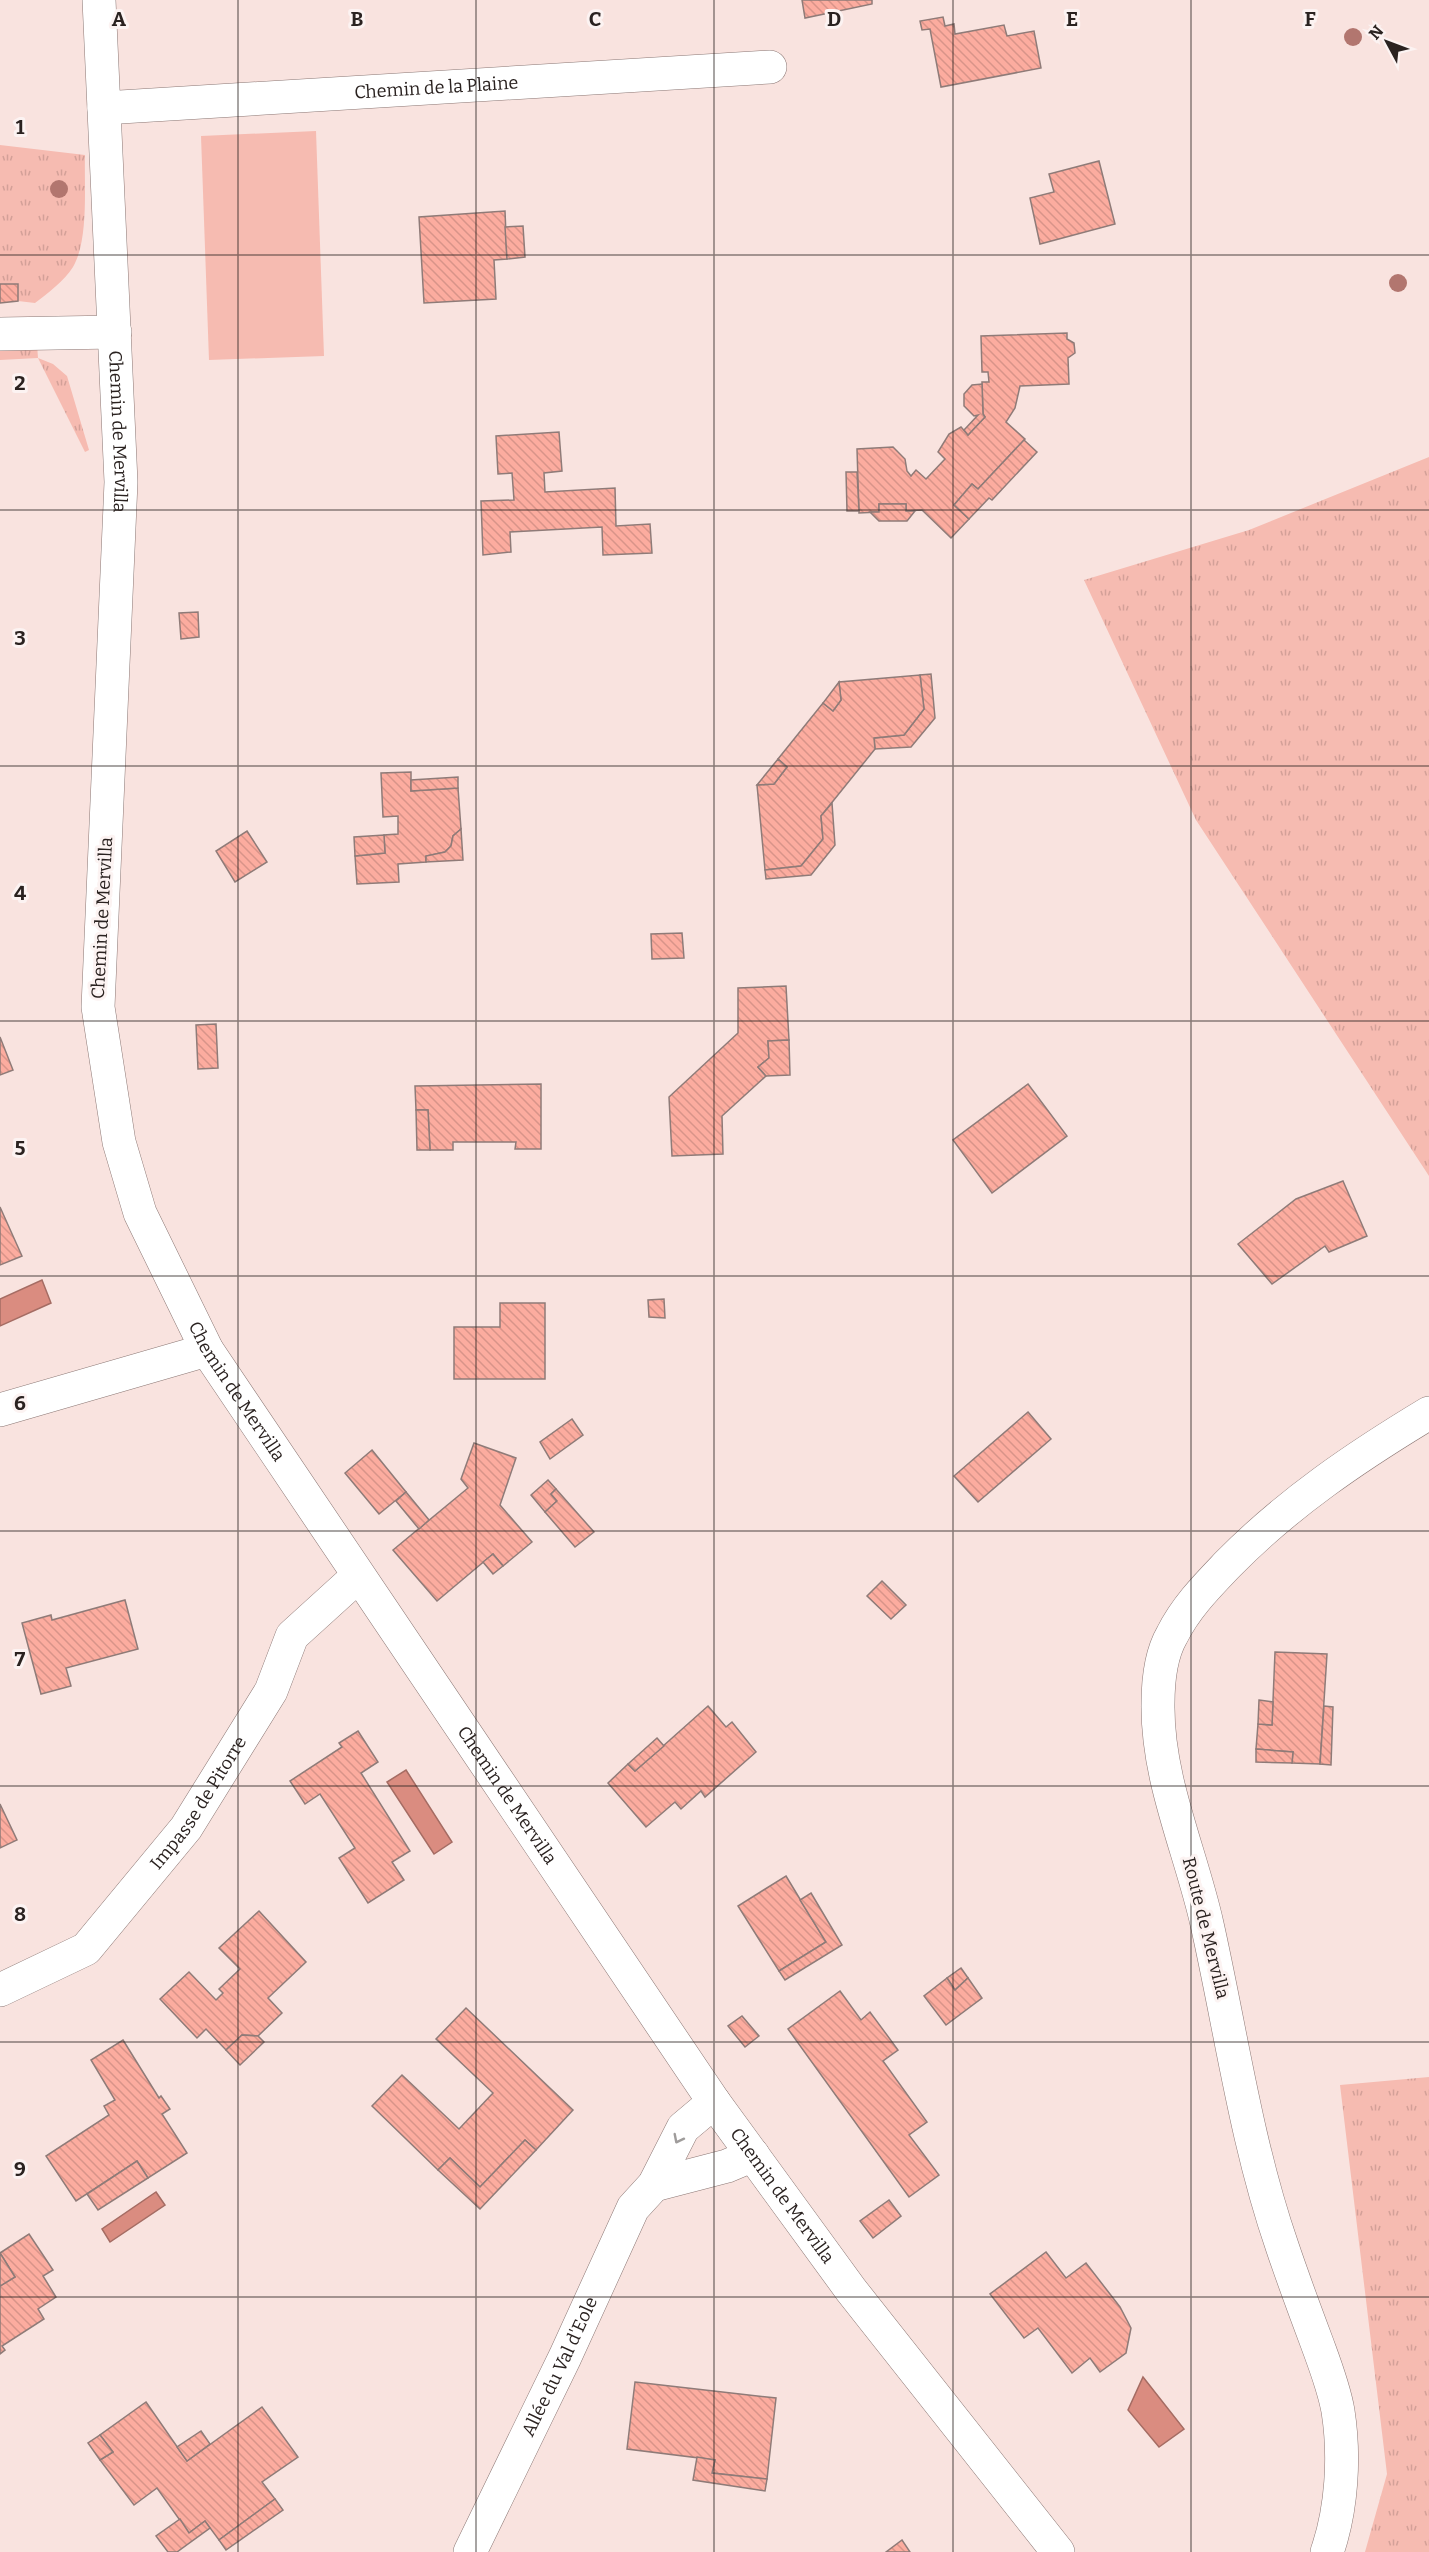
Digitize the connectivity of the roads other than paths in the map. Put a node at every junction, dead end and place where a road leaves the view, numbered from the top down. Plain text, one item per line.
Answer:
1 (99, 0) edge
2 (770, 67) dead end
3 (104, 108) junction
4 (116, 332) junction
5 (0, 334) edge
6 (207, 1350) junction
7 (0, 1410) edge
8 (1429, 1413) edge
9 (358, 1576) junction
10 (0, 1990) edge
11 (714, 2102) junction
12 (753, 2154) junction
13 (654, 2185) junction
14 (470, 2552) edge
15 (1058, 2552) edge
16 (1327, 2552) edge

1 - 3 street, Chemin de Mervilla
2 - 3 street, Chemin de la Plaine
3 - 4 street, Chemin de Mervilla
4 - 5 street
4 - 6 street, Chemin de Mervilla
6 - 7 street
6 - 9 street, Chemin de Mervilla
8 - 16 street, Route de Mervilla
9 - 10 street, Impasse de Pitorre
9 - 11 street, Chemin de Mervilla
11 - 12 street, Chemin de Mervilla
11 -> 13 street, Allée du Val d'Eole
12 - 13 street
12 - 15 street, Chemin de Mervilla
13 - 14 street, Allée du Val d'Eole

